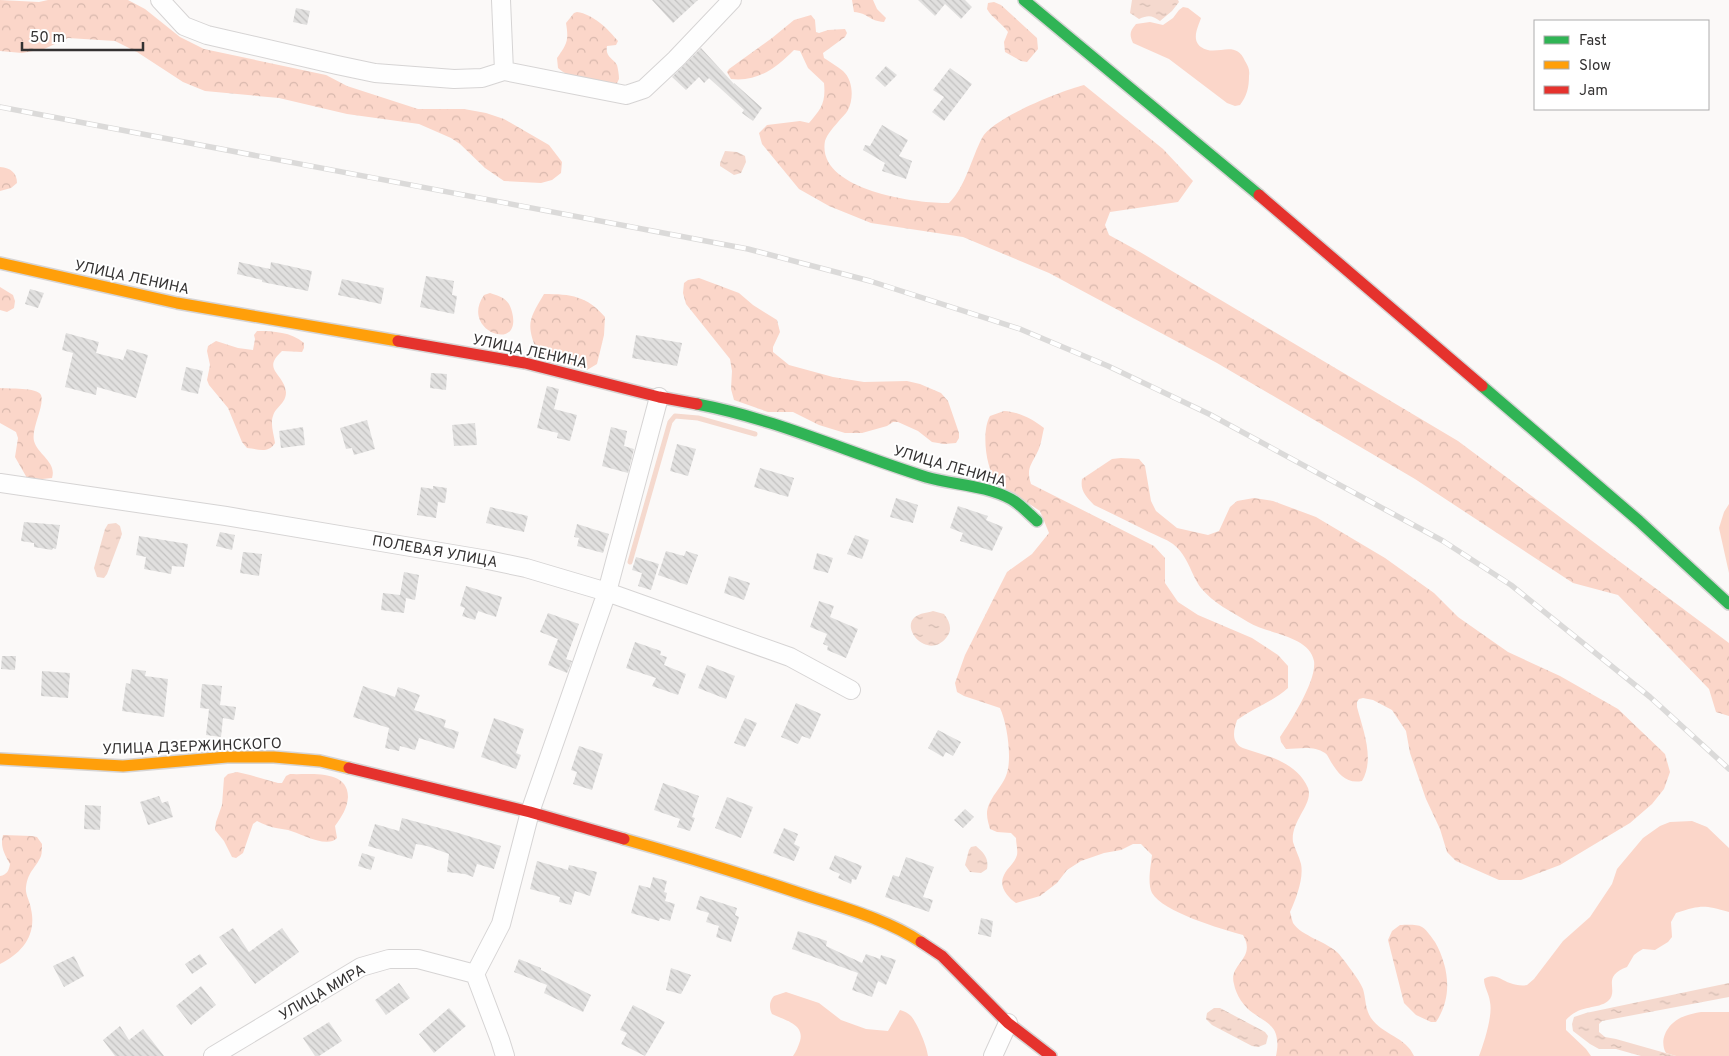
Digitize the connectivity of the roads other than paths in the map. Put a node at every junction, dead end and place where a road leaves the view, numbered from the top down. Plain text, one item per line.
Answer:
1 (160, 0) edge
2 (501, 0) edge
3 (732, 0) edge
4 (1024, 0) edge
5 (504, 71) junction
6 (0, 263) edge
7 (659, 398) junction
8 (0, 483) edge
9 (1037, 521) dead end
10 (607, 592) junction
11 (1729, 604) edge
12 (851, 690) dead end
13 (0, 759) edge
14 (530, 812) junction
15 (475, 974) junction
16 (1008, 1023) junction
17 (213, 1056) edge
18 (505, 1056) edge
19 (993, 1056) edge
20 (1051, 1056) edge

1 - 5 street
2 - 5 street
3 - 5 street
4 - 11 street
6 - 7 street, УЛИЦА ЛЕНИНА
7 - 9 street, УЛИЦА ЛЕНИНА
7 - 10 street
8 - 10 street, ПОЛЕВАЯ УЛИЦА
10 - 12 street, ПОЛЕВАЯ УЛИЦА
10 - 14 street
13 - 14 street, УЛИЦА ДЗЕРЖИНСКОГО
14 - 15 street
14 - 16 street, УЛИЦА ДЗЕРЖИНСКОГО
15 - 17 street, УЛИЦА МИРА
15 - 18 street
16 - 19 street
16 - 20 street, УЛИЦА ДЗЕРЖИНСКОГО

